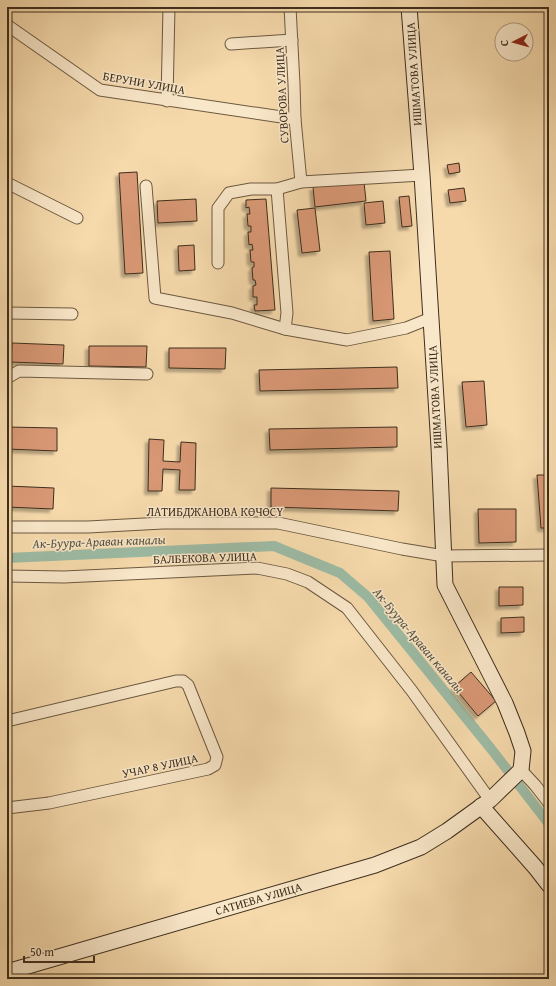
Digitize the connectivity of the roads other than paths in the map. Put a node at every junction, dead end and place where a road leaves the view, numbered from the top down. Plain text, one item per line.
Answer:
1 (169, 7) edge
2 (290, 7) edge
3 (409, 7) edge
4 (7, 25) edge
5 (292, 40) junction
6 (231, 44) dead end
7 (167, 101) junction
8 (295, 119) junction
9 (422, 175) junction
10 (301, 182) junction
11 (7, 183) edge
12 (146, 186) dead end
13 (277, 189) junction
14 (77, 218) dead end
15 (218, 263) dead end
16 (7, 314) edge
17 (72, 314) dead end
18 (431, 318) junction
19 (285, 329) junction
20 (147, 374) dead end
21 (7, 378) edge
22 (7, 527) edge
23 (549, 555) edge
24 (444, 556) junction
25 (7, 576) edge
26 (7, 721) edge
27 (521, 770) junction
28 (489, 801) junction
29 (549, 803) edge
30 (7, 808) edge
31 (549, 885) edge
32 (7, 972) edge

1 - 7 street
2 - 5 street, СУВОРОВА УЛИЦА
3 - 9 main road, ИШМАТОВА УЛИЦА
4 - 7 street, БЕРУНИ УЛИЦА
5 - 6 street
5 - 8 street, СУВОРОВА УЛИЦА
7 - 8 street, БЕРУНИ УЛИЦА
8 - 10 street, СУВОРОВА УЛИЦА
9 - 10 street
9 - 18 main road, ИШМАТОВА УЛИЦА
10 - 13 street
11 - 14 street
12 - 19 street
13 - 15 street
13 - 19 street
16 - 17 street
18 - 19 street
18 - 24 main road, ИШМАТОВА УЛИЦА
20 - 21 street
22 - 24 street, ЛАТИБДЖАНОВА КӨЧӨСҮ
23 - 24 street, ЛАТИБДЖАНОВА КӨЧӨСҮ
24 - 27 main road, ИШМАТОВА УЛИЦА
25 - 28 street, БАЛБЕКОВА УЛИЦА
26 - 30 street, УЧАР 8 УЛИЦА
27 - 28 main road, САТИЕВА УЛИЦА
27 - 29 street
28 - 31 main road
28 - 32 main road, САТИЕВА УЛИЦА

